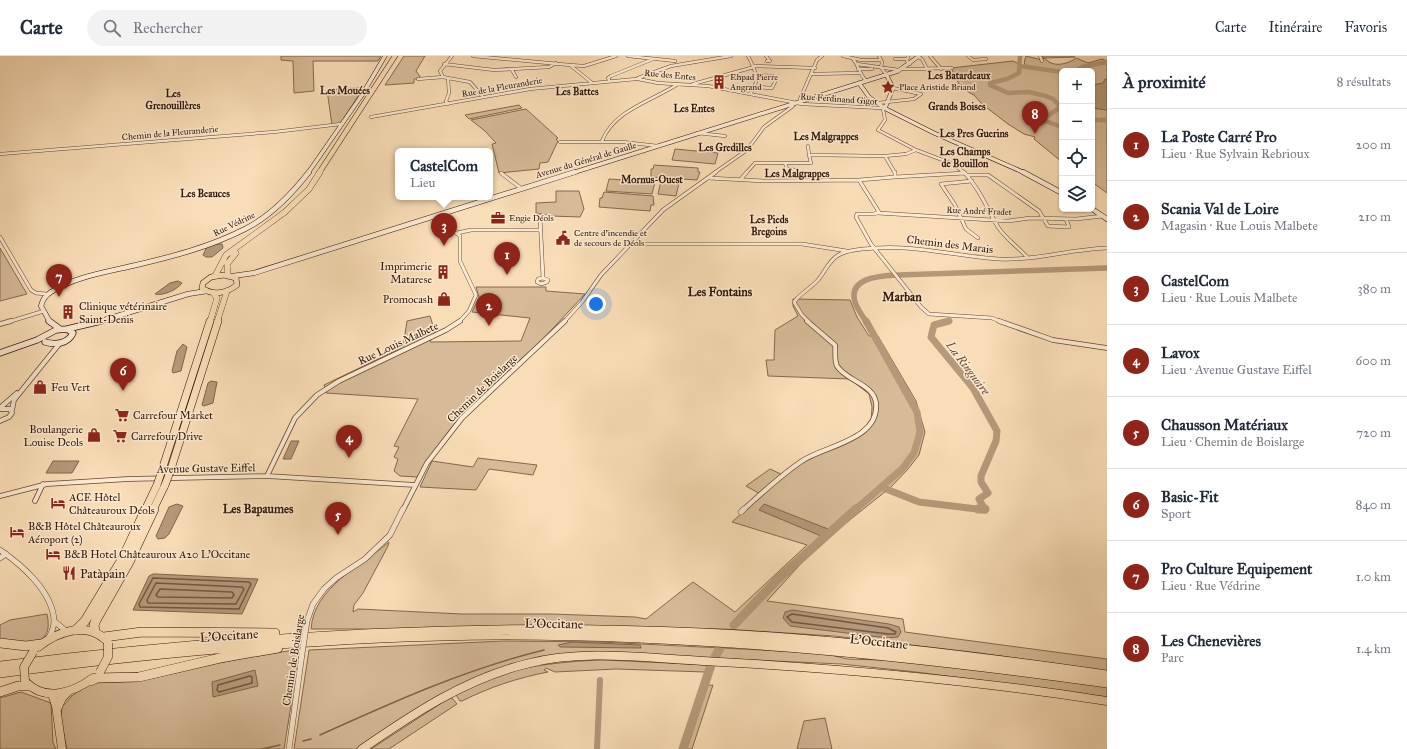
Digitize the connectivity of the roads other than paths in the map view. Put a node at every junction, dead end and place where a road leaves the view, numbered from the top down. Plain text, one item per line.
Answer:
1 (385, 56) edge
2 (399, 56) edge
3 (452, 56) edge
4 (474, 56) edge
5 (482, 56) edge
6 (532, 56) edge
7 (616, 56) edge
8 (628, 56) edge
9 (673, 56) edge
10 (731, 56) edge
11 (748, 56) edge
12 (766, 56) edge
13 (822, 56) edge
14 (844, 56) edge
15 (879, 56) edge
16 (908, 56) edge
17 (930, 56) edge
18 (968, 56) edge
19 (1040, 56) edge
20 (717, 57) edge
21 (918, 57) edge
22 (395, 59) edge
23 (653, 59) junction
24 (853, 59) junction
25 (895, 59) dead end
26 (906, 59) junction
27 (528, 60) junction
28 (871, 60) junction
29 (881, 60) junction
30 (986, 60) dead end
31 (676, 61) junction
32 (767, 61) dead end
33 (1042, 61) dead end
34 (556, 63) junction
35 (444, 64) junction
36 (683, 64) junction
37 (857, 64) junction
38 (910, 64) junction
39 (570, 65) junction
40 (753, 67) junction
41 (872, 67) junction
42 (815, 68) junction
43 (881, 68) junction
44 (952, 68) dead end
45 (858, 69) junction
46 (900, 69) junction
47 (927, 69) junction
48 (941, 69) junction
49 (512, 70) junction
50 (859, 73) junction
51 (812, 74) junction
52 (886, 74) junction
53 (757, 75) junction
54 (773, 76) junction
55 (777, 76) dead end
56 (516, 77) dead end
57 (443, 78) junction
58 (448, 78) junction
59 (418, 79) dead end
60 (638, 79) junction
61 (609, 80) junction
62 (866, 81) junction
63 (591, 82) junction
64 (859, 83) junction
65 (678, 84) junction
66 (693, 84) junction
67 (756, 87) junction
68 (893, 88) junction
69 (750, 94) junction
70 (483, 97) junction
71 (802, 100) junction
72 (889, 101) junction
73 (878, 103) junction
74 (448, 104) junction
75 (793, 104) junction
76 (884, 108) junction
77 (371, 117) dead end
78 (341, 124) junction
79 (697, 134) junction
80 (725, 136) dead end
81 (602, 141) junction
82 (560, 142) dead end
83 (658, 146) junction
84 (808, 146) dead end
85 (916, 150) junction
86 (0, 154) edge
87 (809, 155) junction
88 (884, 156) junction
89 (811, 163) junction
90 (785, 164) junction
91 (814, 167) dead end
92 (797, 170) dead end
93 (501, 173) dead end
94 (966, 174) junction
95 (895, 177) junction
96 (708, 178) junction
97 (740, 180) junction
98 (859, 180) junction
99 (972, 181) junction
100 (522, 189) junction
101 (1059, 191) edge
102 (493, 198) edge
103 (486, 200) edge
104 (1095, 211) edge
105 (878, 213) junction
106 (434, 216) junction
107 (540, 216) dead end
108 (1105, 217) edge
109 (961, 218) junction
110 (1043, 218) junction
111 (1066, 219) junction
112 (994, 220) junction
113 (540, 230) junction
114 (457, 233) junction
115 (0, 237) edge
116 (978, 238) dead end
117 (632, 244) junction
118 (874, 248) junction
119 (1107, 248) edge
120 (848, 251) junction
121 (1028, 258) junction
122 (254, 273) junction
123 (215, 276) junction
124 (231, 276) junction
125 (543, 278) dead end
126 (238, 282) junction
127 (202, 285) junction
128 (227, 291) junction
129 (210, 292) junction
130 (46, 294) junction
131 (188, 294) junction
132 (44, 311) junction
133 (49, 321) junction
134 (0, 324) edge
135 (90, 324) junction
136 (60, 329) junction
137 (67, 329) junction
138 (50, 332) junction
139 (73, 335) junction
140 (47, 341) junction
141 (64, 342) junction
142 (1107, 348) edge
143 (0, 353) edge
144 (0, 408) edge
145 (12, 410) junction
146 (0, 421) edge
147 (166, 473) junction
148 (267, 476) junction
149 (43, 484) junction
150 (161, 485) junction
151 (415, 485) junction
152 (0, 496) edge
153 (35, 501) dead end
154 (741, 512) dead end
155 (0, 550) edge
156 (6, 554) junction
157 (0, 558) edge
158 (54, 621) junction
159 (76, 630) junction
160 (66, 632) junction
161 (95, 632) junction
162 (300, 636) junction
163 (106, 640) junction
164 (321, 641) junction
165 (45, 642) junction
166 (0, 643) edge
167 (0, 666) edge
168 (0, 673) edge
169 (1107, 675) edge
170 (90, 681) junction
171 (1107, 683) edge
172 (27, 684) junction
173 (69, 691) junction
174 (0, 692) edge
175 (52, 694) junction
176 (1107, 701) edge
177 (57, 709) junction
178 (62, 749) edge
179 (289, 749) edge
180 (362, 749) edge

1 - 78 main road, Rue Védrine
2 - 22 highway
3 - 35 street
4 - 5 street
5 - 27 street
6 - 27 street
7 - 39 street
8 - 23 street
9 - 31 street
10 - 20 street
11 - 40 street
12 - 32 street
13 - 42 street
14 - 24 street
15 - 29 street
16 - 26 street
17 - 48 street
18 - 30 street
19 - 33 street
20 - 36 street
21 - 38 main road, Avenue du Général de Gaulle
21 - 47 street
22 - 123 highway
22 - 124 highway
23 - 31 street
23 - 61 street
24 - 28 street
24 - 37 street
25 - 26 street
26 - 38 street
27 - 34 street
28 - 29 street
28 - 41 street
29 - 43 street
31 - 36 street
34 - 39 street
34 - 49 street
35 - 49 street
35 - 57 street
36 - 60 street
37 - 41 street
37 - 45 street
38 - 46 main road, Avenue du Général de Gaulle
39 - 63 street
40 - 42 street
40 - 53 street
40 - 66 street
41 - 43 street
42 - 51 street
43 - 45 street
43 - 46 street
43 - 52 street
44 - 48 street
45 - 50 street
46 - 47 street
46 - 52 main road, Avenue du Général de Gaulle
47 - 48 street
49 - 56 street
50 - 51 street
50 - 62 street
51 - 71 street
52 - 62 main road, Avenue du Général de Gaulle
52 - 68 main road
53 - 54 street
53 - 67 street
54 - 55 street
54 - 67 street
57 - 58 street
57 - 59 street
58 - 70 street
58 - 74 street
60 - 61 street, Rue de la Fleuranderie
60 - 65 street, Rue des Entes
61 - 63 street, Rue de la Fleuranderie
62 - 64 main road, Avenue du Général de Gaulle
63 - 70 street, Rue de la Fleuranderie
64 - 71 main road, Avenue du Général de Gaulle
64 - 73 main road
65 - 66 street, Rue des Entes
65 - 81 street
66 - 69 street, Rue des Entes
67 - 69 street
68 - 72 main road
68 - 72 street
69 - 75 street, Rue des Entes
70 - 74 street, Rue de la Fleuranderie
71 - 75 main road, Avenue du Général de Gaulle
72 - 73 street
72 - 76 main road
73 - 76 main road
74 - 77 street, Rue de la Fleuranderie
75 - 76 street, Rue Ferdinand Gigot
75 - 79 main road, Avenue du Général de Gaulle
75 - 96 street, Chemin de Boislarge
76 - 85 street
76 - 101 main road
78 - 86 street, Chemin de la Fleuranderie
78 - 130 main road, Rue Védrine
79 - 80 street
79 - 83 main road, Avenue du Général de Gaulle
81 - 82 street
81 - 83 street
83 - 100 main road, Avenue du Général de Gaulle
84 - 87 street
85 - 88 street
85 - 94 street
87 - 88 street
87 - 89 street
88 - 95 street
89 - 90 street
89 - 91 street
90 - 92 street
90 - 97 street
93 - 100 street
94 - 95 street
94 - 99 street
94 - 110 street
95 - 98 street
96 - 97 street
96 - 117 street, Chemin de Boislarge
97 - 98 street
98 - 105 street
99 - 109 street
99 - 112 street
100 - 102 main road, Avenue du Général de Gaulle
103 - 106 main road, Avenue du Général de Gaulle
104 - 108 main road
105 - 109 street, Rue André Fradet
105 - 118 street, Rue André Fradet
106 - 114 street
106 - 122 main road, Avenue du Général de Gaulle
107 - 113 street
108 - 111 street, Rue André Fradet
109 - 112 street, Rue André Fradet
109 - 116 street
110 - 111 street, Rue André Fradet
110 - 111 street
110 - 112 street, Rue André Fradet
112 - 121 street
113 - 114 street
113 - 125 street
114 - 148 street, Rue Louis Malbete
115 - 130 street
117 - 120 street
117 - 151 street, Chemin de Boislarge
118 - 120 street, Chemin des Marais
118 - 121 street, Chemin des Marais
118 - 142 street
119 - 121 street, Chemin des Marais
120 - 154 street, Chemin des Marais
122 - 124 main road, Avenue du Général de Gaulle
122 - 126 main road, Avenue du Général de Gaulle
123 - 124 main road
123 - 127 main road
124 - 126 main road
126 - 128 main road
127 - 129 main road
127 - 131 main road
128 - 129 main road
128 - 147 highway
129 - 131 main road
129 - 147 highway
130 - 132 main road
131 - 135 main road
132 - 133 main road
132 - 134 street
133 - 136 main road
133 - 138 main road
135 - 137 main road
135 - 139 main road
136 - 137 main road
136 - 138 main road
137 - 139 main road
138 - 140 main road
139 - 141 main road
140 - 141 main road
140 - 143 main road
140 - 144 street
141 - 145 street
144 - 145 street
145 - 146 street
147 - 150 highway, bridge
148 - 149 street, Avenue Gustave Eiffel
148 - 151 street, Avenue Gustave Eiffel
149 - 152 street, Avenue Gustave Eiffel
149 - 153 street
150 - 159 highway
150 - 161 highway
151 - 179 street, Chemin de Boislarge, bridge
155 - 156 street
156 - 157 street
156 - 158 street
158 - 160 street
158 - 165 street
159 - 160 main road
159 - 161 main road
160 - 165 main road
161 - 163 main road
162 - 163 highway
162 - 167 highway, L'Occitane
162 - 169 highway, L'Occitane
163 - 170 main road, bridge
164 - 168 highway, L'Occitane
164 - 170 highway
164 - 171 highway, L'Occitane
165 - 166 highway
165 - 172 main road, bridge
170 - 173 main road
172 - 174 highway
172 - 175 main road
173 - 175 main road
173 - 177 main road
175 - 177 main road
176 - 180 main road
177 - 178 main road

